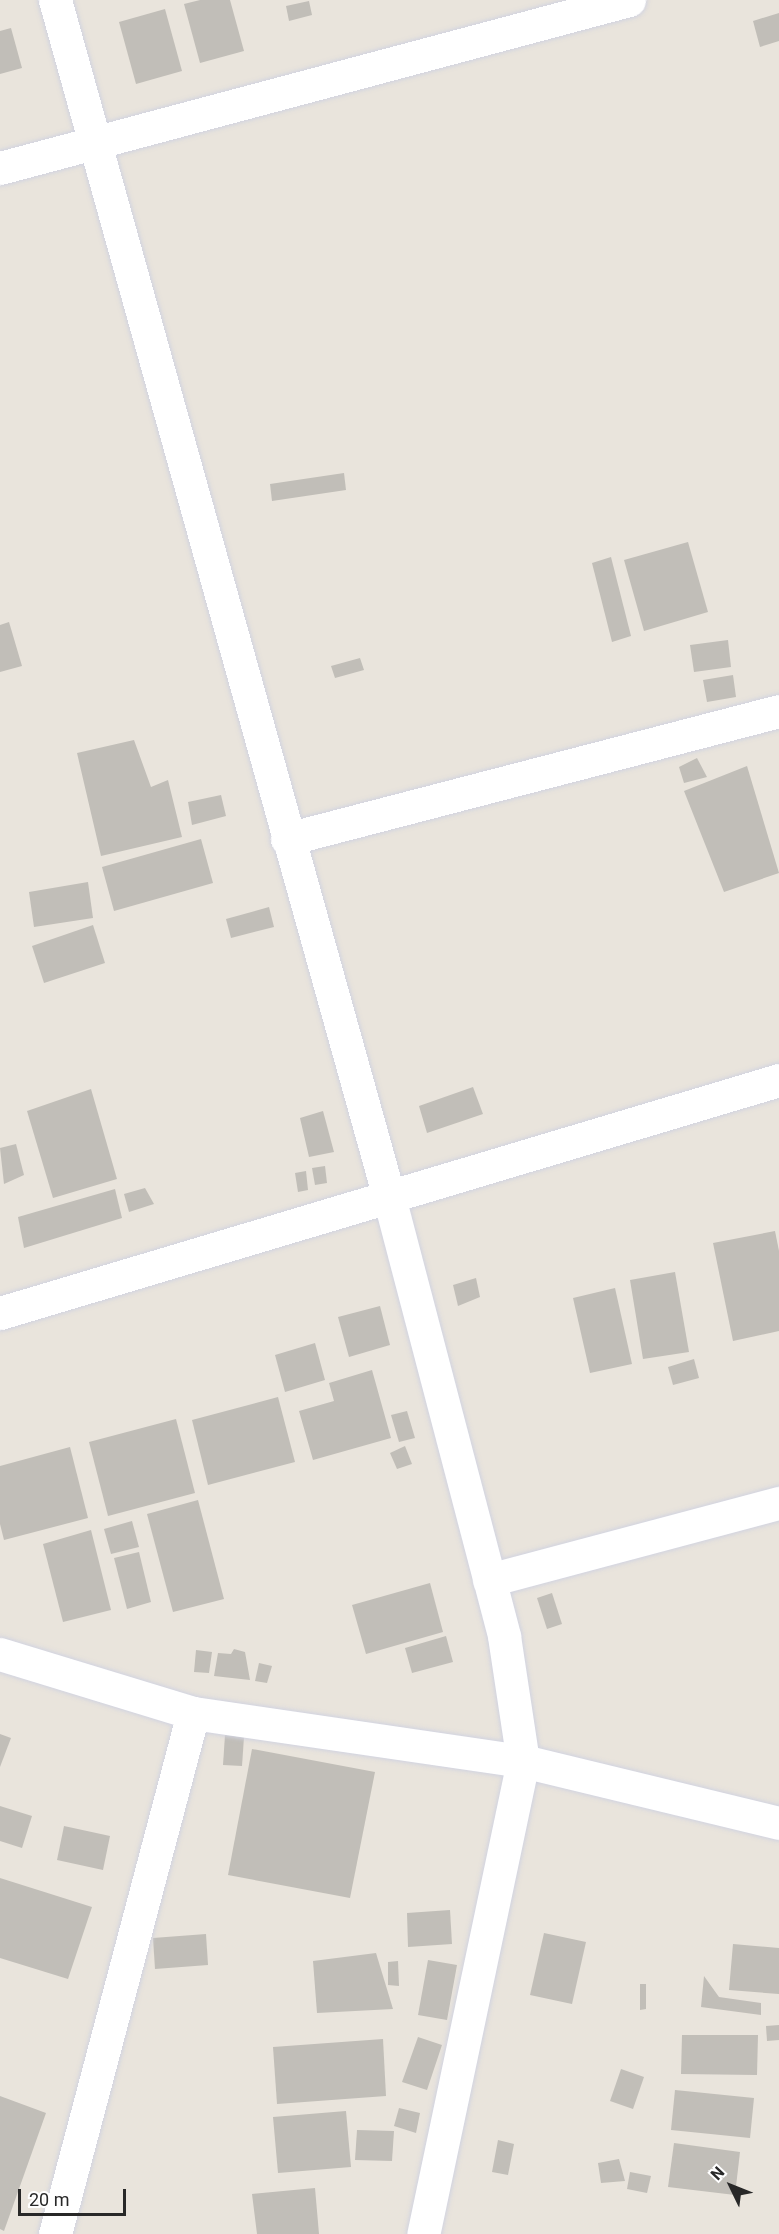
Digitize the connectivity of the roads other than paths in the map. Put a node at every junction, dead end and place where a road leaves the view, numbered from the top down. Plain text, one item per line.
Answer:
1 (55, 0) edge
2 (629, 0) edge
3 (94, 141) junction
4 (0, 168) edge
5 (779, 711) edge
6 (287, 839) junction
7 (779, 1080) edge
8 (389, 1197) junction
9 (0, 1313) edge
10 (779, 1503) edge
11 (489, 1580) junction
12 (0, 1654) edge
13 (193, 1713) junction
14 (523, 1761) junction
15 (779, 1823) edge
16 (55, 2234) edge
17 (423, 2234) edge

1 - 3 street
2 - 3 street
3 - 4 street
3 - 6 street
5 - 6 street
6 - 8 street
7 - 8 street
8 - 9 street
8 - 11 street
10 - 11 street
11 - 14 street
12 - 13 street
13 - 14 street
13 - 16 street
14 - 15 street
14 - 17 street

